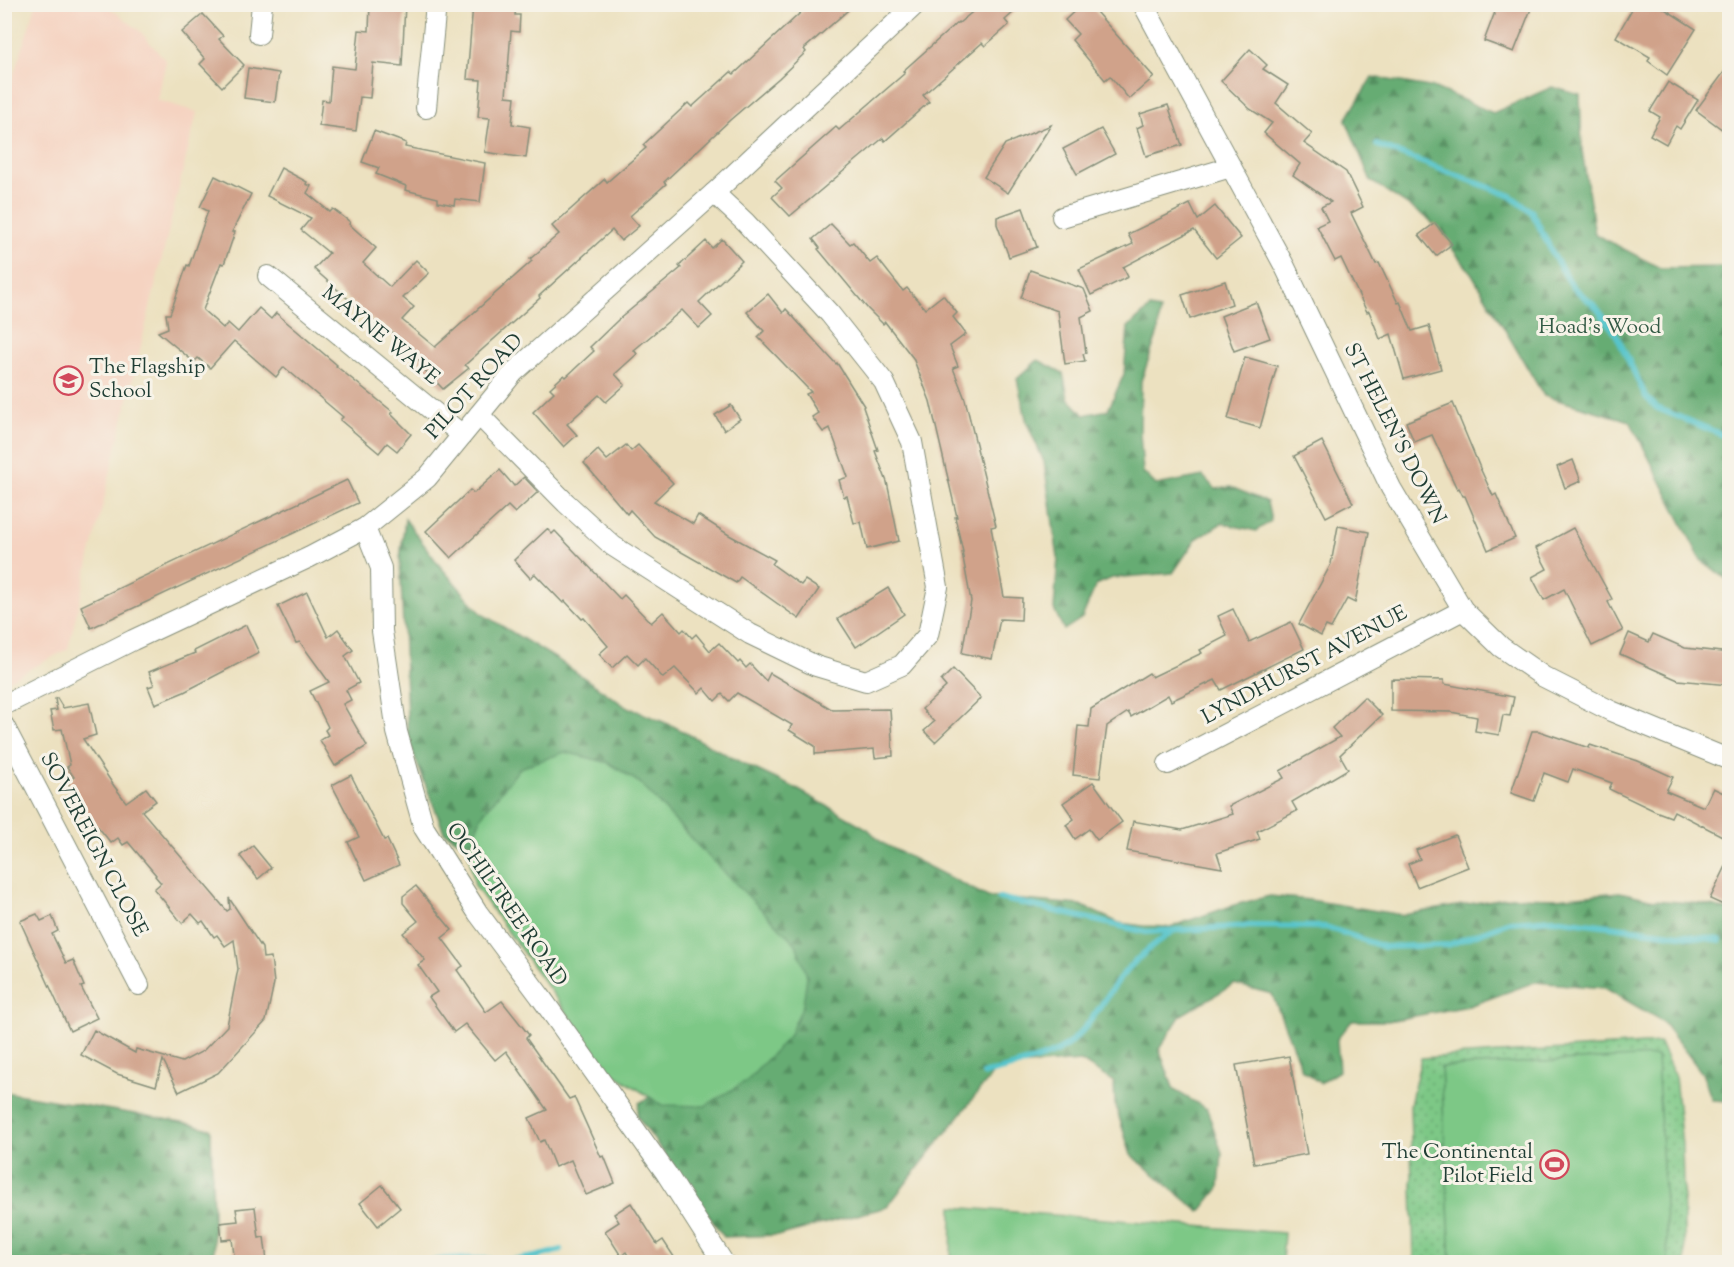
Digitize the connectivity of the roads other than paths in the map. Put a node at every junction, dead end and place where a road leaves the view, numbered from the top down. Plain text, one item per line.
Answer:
1 (262, 4) edge
2 (436, 4) edge
3 (916, 4) edge
4 (1143, 4) edge
5 (259, 34) dead end
6 (426, 108) dead end
7 (1231, 167) junction
8 (714, 193) junction
9 (1062, 217) dead end
10 (268, 276) dead end
11 (479, 415) junction
12 (461, 434) junction
13 (365, 528) junction
14 (1463, 610) junction
15 (4, 705) edge
16 (4, 726) edge
17 (1730, 760) edge
18 (1168, 764) dead end
19 (139, 985) dead end
20 (723, 1263) edge

1 - 5 street
2 - 6 street
3 - 8 street, PILOT ROAD
4 - 7 street, ST HELEN'S DOWN
7 - 9 street
7 - 14 street, ST HELEN'S DOWN
8 - 11 street, PILOT ROAD
8 - 11 street
10 - 12 street, MAYNE WAYE
11 - 12 street, PILOT ROAD
12 - 13 street, PILOT ROAD
13 - 15 street, PILOT ROAD
13 - 20 street, OCHILTREE ROAD
14 - 17 street, ST HELEN'S DOWN
14 - 18 street, LYNDHURST AVENUE
16 - 19 street, SOVEREIGN CLOSE

